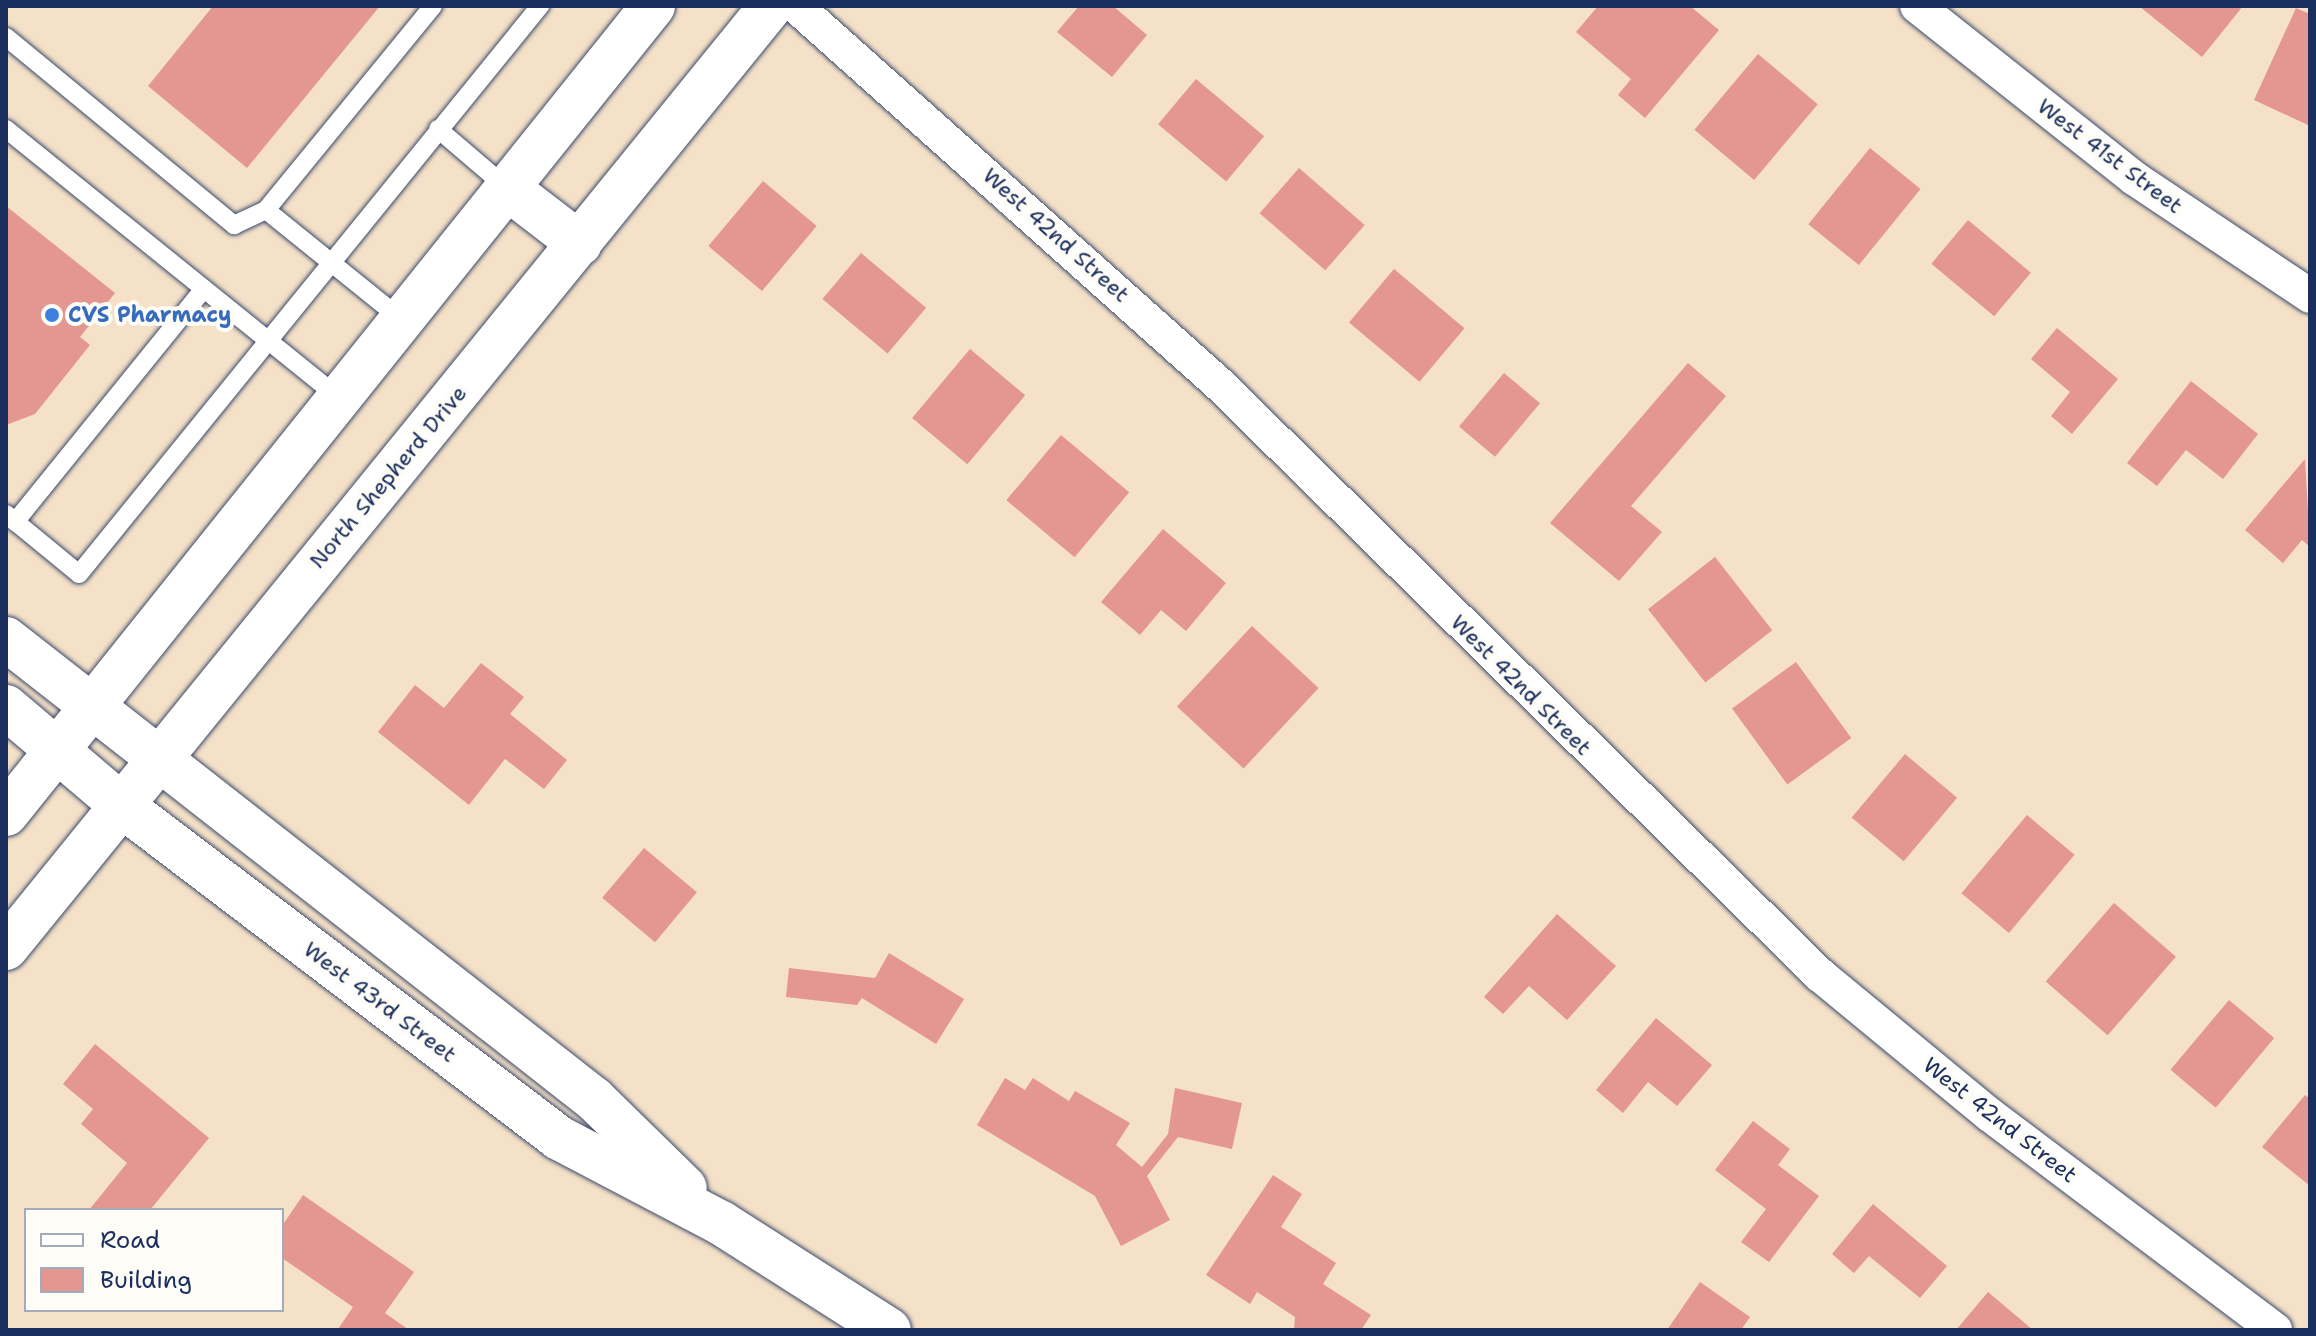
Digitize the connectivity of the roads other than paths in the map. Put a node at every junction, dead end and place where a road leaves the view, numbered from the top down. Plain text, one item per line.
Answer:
1 (433, 6) edge
2 (540, 6) edge
3 (653, 6) edge
4 (771, 6) edge
5 (796, 6) edge
6 (1917, 6) edge
7 (6, 37) edge
8 (6, 129) edge
9 (438, 129) junction
10 (506, 187) junction
11 (266, 210) junction
12 (580, 244) junction
13 (329, 261) junction
14 (204, 289) junction
15 (2310, 296) edge
16 (401, 319) junction
17 (267, 339) junction
18 (339, 398) junction
19 (10, 518) edge
20 (6, 639) edge
21 (6, 707) edge
22 (92, 707) junction
23 (60, 749) junction
24 (156, 756) junction
25 (121, 805) junction
26 (6, 814) edge
27 (6, 948) edge
28 (721, 1223) junction
29 (889, 1330) edge
30 (2275, 1330) edge

1 - 11 lane
2 - 9 lane
3 - 10 main road
4 - 12 main road, North Shepherd Drive
5 - 30 street, West 42nd Street
6 - 15 street, West 41st Street
7 - 11 lane
8 - 14 lane
9 - 10 lane
9 - 13 lane
10 - 12 main road
10 - 16 main road
11 - 13 lane
12 - 24 main road, North Shepherd Drive
13 - 16 lane
13 - 17 lane
14 - 17 lane
14 - 19 lane
16 - 18 main road
17 - 18 lane
17 - 19 lane
18 - 22 main road
20 - 22 main road, West 43rd Street
21 - 23 main road, West 43rd Street
22 - 23 main road
22 - 24 main road, West 43rd Street
23 - 25 main road, West 43rd Street
23 - 26 main road
24 - 25 main road, North Shepherd Drive
24 - 28 main road, West 43rd Street
25 - 27 main road, North Shepherd Drive
25 - 28 main road, West 43rd Street
28 - 29 main road, West 43rd Street

